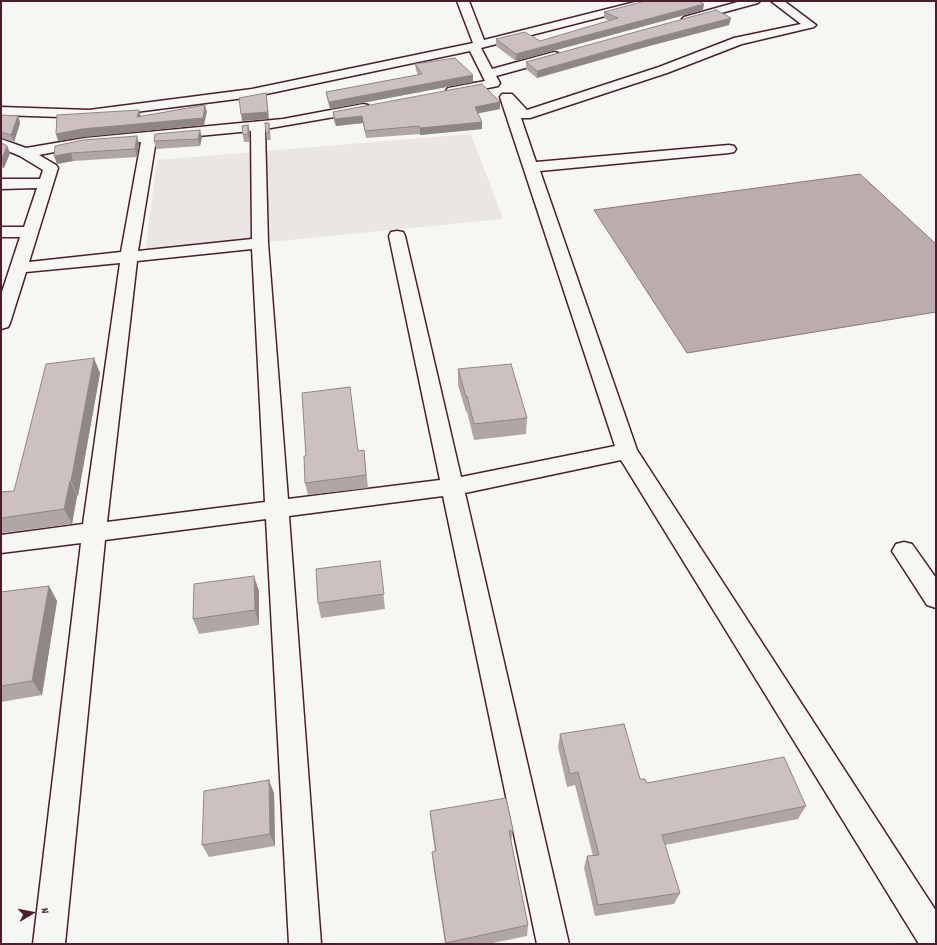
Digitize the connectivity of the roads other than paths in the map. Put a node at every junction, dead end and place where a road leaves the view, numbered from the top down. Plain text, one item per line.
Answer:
1 (463, 1) edge
2 (652, 1) edge
3 (754, 1) edge
4 (777, 1) edge
5 (673, 23) edge
6 (480, 45) junction
7 (464, 49) junction
8 (562, 54) edge
9 (496, 84) junction
10 (441, 94) edge
11 (374, 106) edge
12 (1, 111) edge
13 (258, 126) junction
14 (149, 137) junction
15 (1, 143) edge
16 (729, 149) dead end
17 (25, 153) junction
18 (531, 167) junction
19 (46, 183) junction
20 (1, 184) edge
21 (1, 232) edge
22 (30, 232) junction
23 (397, 236) dead end
24 (260, 243) junction
25 (129, 256) junction
26 (19, 268) junction
27 (7, 285) edge
28 (1, 323) edge
29 (627, 451) junction
30 (452, 487) junction
31 (278, 510) junction
32 (94, 532) junction
33 (1, 544) edge
34 (904, 551) dead end
35 (936, 598) edge
36 (936, 941) edge
37 (49, 944) edge
38 (305, 944) edge
39 (553, 944) edge

1 - 6 street
2 - 6 street
3 - 5 street
4 - 9 street
6 - 7 street
7 - 9 street
7 - 12 street
8 - 9 street
9 - 10 street
9 - 18 street
11 - 13 street
13 - 14 street
13 - 24 street
14 - 17 street
14 - 25 street
15 - 17 street
16 - 18 street
17 - 19 street
18 - 29 street
19 - 20 street
19 - 22 street
21 - 22 street
22 - 26 street
23 - 30 street
24 - 25 street
24 - 31 street
25 - 26 street
25 - 32 street
26 - 27 street
27 - 28 street
29 - 30 street
29 - 36 street
30 - 31 street
30 - 39 street
31 - 32 street
31 - 38 street
32 - 33 street
32 - 37 street
34 - 35 street

